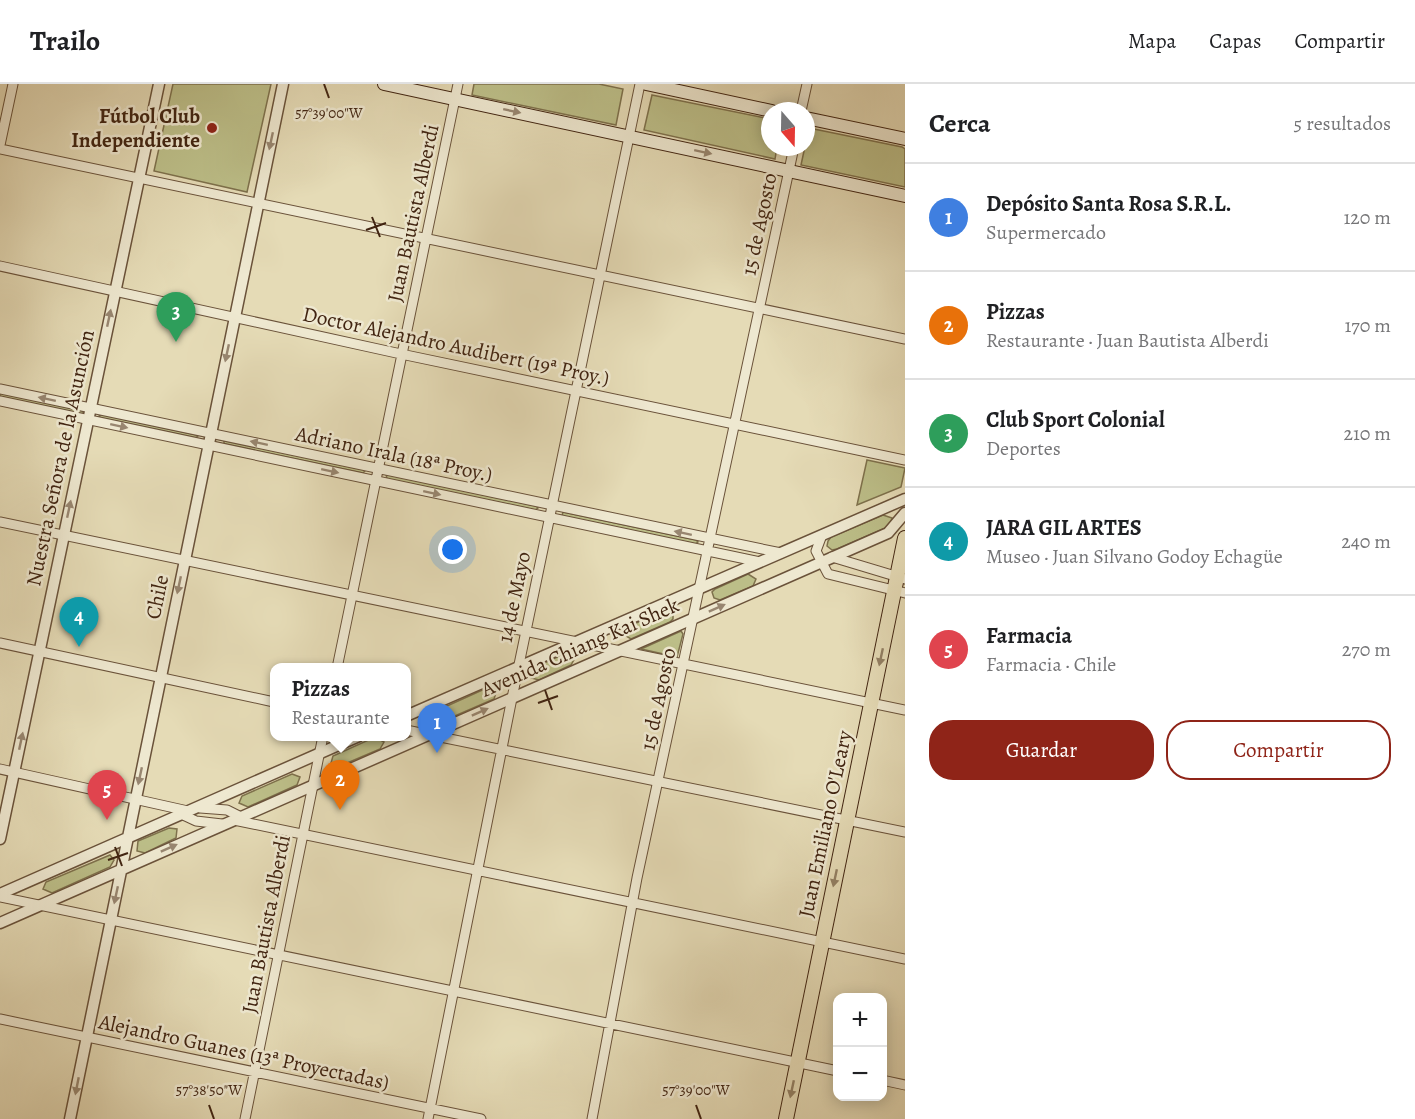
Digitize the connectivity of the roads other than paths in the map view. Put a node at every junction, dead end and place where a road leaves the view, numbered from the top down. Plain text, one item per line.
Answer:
1 (12, 84) edge
2 (159, 84) edge
3 (282, 84) edge
4 (384, 84) edge
5 (458, 84) edge
6 (640, 84) edge
7 (646, 84) edge
8 (807, 84) edge
9 (455, 98) junction
10 (803, 102) edge
11 (761, 109) edge
12 (815, 120) edge
13 (629, 136) junction
14 (905, 139) edge
15 (0, 147) edge
16 (792, 156) edge
17 (789, 170) junction
18 (139, 178) junction
19 (905, 195) edge
20 (258, 203) junction
21 (426, 238) junction
22 (0, 266) edge
23 (600, 275) junction
24 (115, 290) junction
25 (759, 308) junction
26 (235, 316) junction
27 (905, 339) edge
28 (401, 354) junction
29 (0, 389) edge
30 (576, 391) junction
31 (0, 401) edge
32 (89, 414) junction
33 (735, 424) junction
34 (210, 433) junction
35 (208, 445) junction
36 (905, 460) edge
37 (378, 468) junction
38 (375, 481) junction
39 (905, 499) edge
40 (552, 505) junction
41 (905, 513) edge
42 (549, 518) junction
43 (0, 522) edge
44 (822, 535) junction
45 (64, 536) junction
46 (711, 538) junction
47 (905, 538) edge
48 (708, 551) junction
49 (781, 553) junction
50 (832, 557) junction
51 (184, 561) junction
52 (760, 562) junction
53 (820, 563) junction
54 (901, 585) edge
55 (700, 588) junction
56 (352, 596) junction
57 (695, 618) junction
58 (525, 632) junction
59 (576, 642) junction
60 (0, 643) edge
61 (619, 651) junction
62 (39, 652) junction
63 (338, 663) edge
64 (682, 665) junction
65 (518, 667) junction
66 (160, 678) junction
67 (512, 698) junction
68 (270, 701) edge
69 (871, 704) junction
70 (905, 710) edge
71 (411, 714) edge
72 (411, 731) edge
73 (427, 735) junction
74 (322, 741) edge
75 (347, 741) edge
76 (501, 750) junction
77 (320, 753) junction
78 (0, 769) edge
79 (14, 772) junction
80 (658, 783) junction
81 (313, 785) junction
82 (135, 799) junction
83 (187, 811) junction
84 (233, 820) junction
85 (847, 820) junction
86 (905, 832) edge
87 (303, 834) junction
88 (127, 837) junction
89 (0, 839) edge
90 (121, 870) junction
91 (477, 870) junction
92 (0, 895) edge
93 (633, 902) junction
94 (40, 905) junction
95 (110, 920) junction
96 (0, 923) edge
97 (822, 942) junction
98 (279, 955) junction
99 (905, 959) edge
100 (453, 991) junction
101 (0, 1019) edge
102 (609, 1023) junction
103 (87, 1037) junction
104 (797, 1062) junction
105 (833, 1070) edge
106 (255, 1072) junction
107 (887, 1081) edge
108 (905, 1085) edge
109 (430, 1108) junction
110 (70, 1119) edge
111 (245, 1119) edge
112 (428, 1119) edge
113 (481, 1119) edge
114 (592, 1119) edge
115 (786, 1119) edge

1 - 15 street
2 - 18 street, Nuestra Señora de la Asunción
3 -> 20 street, Chile
4 - 9 main road
5 - 9 street, Juan Bautista Alberdi
6 - 13 street, 14 de Mayo
7 - 11 main road
8 - 10 street
9 -> 13 main road
9 - 21 street, Juan Bautista Alberdi
12 - 14 main road
13 -> 17 main road
13 - 23 street, 14 de Mayo
15 - 18 street
16 - 17 street, 15 de Agosto
17 - 19 main road
17 - 25 street, 15 de Agosto
18 - 20 street
18 - 24 street, Nuestra Señora de la Asunción
20 - 21 street
20 - 26 street, Chile
21 - 23 street
21 - 28 street, Juan Bautista Alberdi
22 - 24 street, Doctor Alejandro Audibert (19ª Proy.)
23 - 25 street
23 - 30 street, 14 de Mayo
24 - 26 street, Doctor Alejandro Audibert (19ª Proy.)
32 -> 24 street, Nuestra Señora de la Asunción
25 - 27 street
25 - 33 street, 15 de Agosto
26 - 28 street, Doctor Alejandro Audibert (19ª Proy.)
26 -> 34 street, Chile
28 - 30 street, Doctor Alejandro Audibert (19ª Proy.)
28 - 37 street, Juan Bautista Alberdi
32 -> 29 street, Adriano Irala (18ª Proy.)
30 - 33 street, Doctor Alejandro Audibert (19ª Proy.)
30 - 40 street, 14 de Mayo
31 - 32 street, Adriano Irala (18ª Proy.)
32 - 34 street, Adriano Irala (18ª Proy.)
32 -> 35 street, Adriano Irala (18ª Proy.)
45 -> 32 street, Nuestra Señora de la Asunción
33 - 36 street, Doctor Alejandro Audibert (19ª Proy.)
33 - 46 street, 15 de Agosto
34 - 35 street, Chile
37 -> 34 street, Adriano Irala (18ª Proy.)
35 -> 38 street, Adriano Irala (18ª Proy.)
35 - 51 street, Chile
37 - 38 street, Juan Bautista Alberdi
37 - 40 street, Adriano Irala (18ª Proy.)
38 -> 42 street, Adriano Irala (18ª Proy.)
38 - 56 street, Juan Bautista Alberdi
39 - 44 street, Avenida Chiang Kai Shek
40 - 42 street, 14 de Mayo
46 -> 40 street, Adriano Irala (18ª Proy.)
41 - 50 street, Avenida Chiang Kai Shek
42 - 48 street, Adriano Irala (18ª Proy.)
42 - 58 street, 14 de Mayo
43 - 45 street
44 - 49 street, Avenida Chiang Kai Shek
44 - 53 street
45 - 51 street
45 - 62 street, Nuestra Señora de la Asunción
46 - 48 street, 15 de Agosto
46 - 49 street, Adriano Irala (18ª Proy.)
47 - 54 main road, Juan Emiliano O'Leary
48 - 52 street, Adriano Irala (18ª Proy.)
48 - 55 street, 15 de Agosto
49 - 52 street, Avenida Chiang Kai Shek
50 - 53 street, Avenida Chiang Kai Shek
50 - 54 street
51 - 56 street
51 -> 66 street, Chile
52 - 55 street, Avenida Chiang Kai Shek
53 - 54 street
57 -> 53 street, Avenida Chiang Kai Shek
54 -> 69 main road, Juan Emiliano O'Leary
55 - 57 street, 15 de Agosto
55 - 59 street, Avenida Chiang Kai Shek
56 - 58 street
56 - 63 street, Juan Bautista Alberdi
57 - 61 street, Avenida Chiang Kai Shek
57 - 64 street, 15 de Agosto
58 - 59 street
58 - 65 street, 14 de Mayo
59 - 61 street
59 - 65 street, Avenida Chiang Kai Shek
60 - 62 street
61 - 64 street
61 - 67 street, Avenida Chiang Kai Shek
62 - 66 street
79 -> 62 street, Nuestra Señora de la Asunción
64 - 69 street
64 - 80 street, 15 de Agosto
65 - 67 street, 14 de Mayo
65 - 71 street, Avenida Chiang Kai Shek
66 - 68 street
66 -> 82 street, Chile
73 -> 67 street, Avenida Chiang Kai Shek
67 - 76 street, 14 de Mayo
69 - 70 street
69 - 85 main road, Juan Emiliano O'Leary
72 - 73 street
73 - 76 street
73 - 81 street, Avenida Chiang Kai Shek
74 - 77 street, Juan Bautista Alberdi
75 - 77 street
76 - 80 street
76 - 91 street, 14 de Mayo
77 - 81 street, Juan Bautista Alberdi
77 - 83 street
78 - 79 street
79 - 82 street
79 - 89 street, Nuestra Señora de la Asunción
80 - 85 street
80 - 93 street, 15 de Agosto
81 - 84 street, Avenida Chiang Kai Shek
81 - 87 street, Juan Bautista Alberdi
82 - 83 street
82 - 88 street, Chile
83 - 84 street
83 - 84 street
83 - 88 street
84 - 87 street
90 -> 84 street, Avenida Chiang Kai Shek
85 - 86 street
85 -> 97 main road, Juan Emiliano O'Leary
87 - 91 street
87 - 98 street, Juan Bautista Alberdi
88 - 90 street, Chile
88 - 92 street
90 - 94 street, Avenida Chiang Kai Shek
90 -> 95 street, Chile
91 - 93 street
91 - 100 street, 14 de Mayo
92 - 94 street
93 - 97 street
93 - 102 street, 15 de Agosto
94 - 95 street
94 - 96 street, Avenida Chiang Kai Shek
95 - 98 street
95 - 103 street, Chile
97 - 99 street
97 - 104 main road, Juan Emiliano O'Leary
98 - 100 street
98 - 106 street, Juan Bautista Alberdi
100 - 102 street
100 - 109 street, 14 de Mayo
101 - 103 street, Alejandro Guanes (13ª Proyectadas)
102 - 104 street
102 - 114 street, 15 de Agosto
103 - 106 street, Alejandro Guanes (13ª Proyectadas)
103 -> 110 street, Chile
104 - 105 street
104 -> 115 main road, Juan Emiliano O'Leary
106 - 109 street, Alejandro Guanes (13ª Proyectadas)
106 - 111 street, Juan Bautista Alberdi
107 - 108 street
109 - 112 street, 14 de Mayo
109 - 113 street, Alejandro Guanes (13ª Proyectadas)

